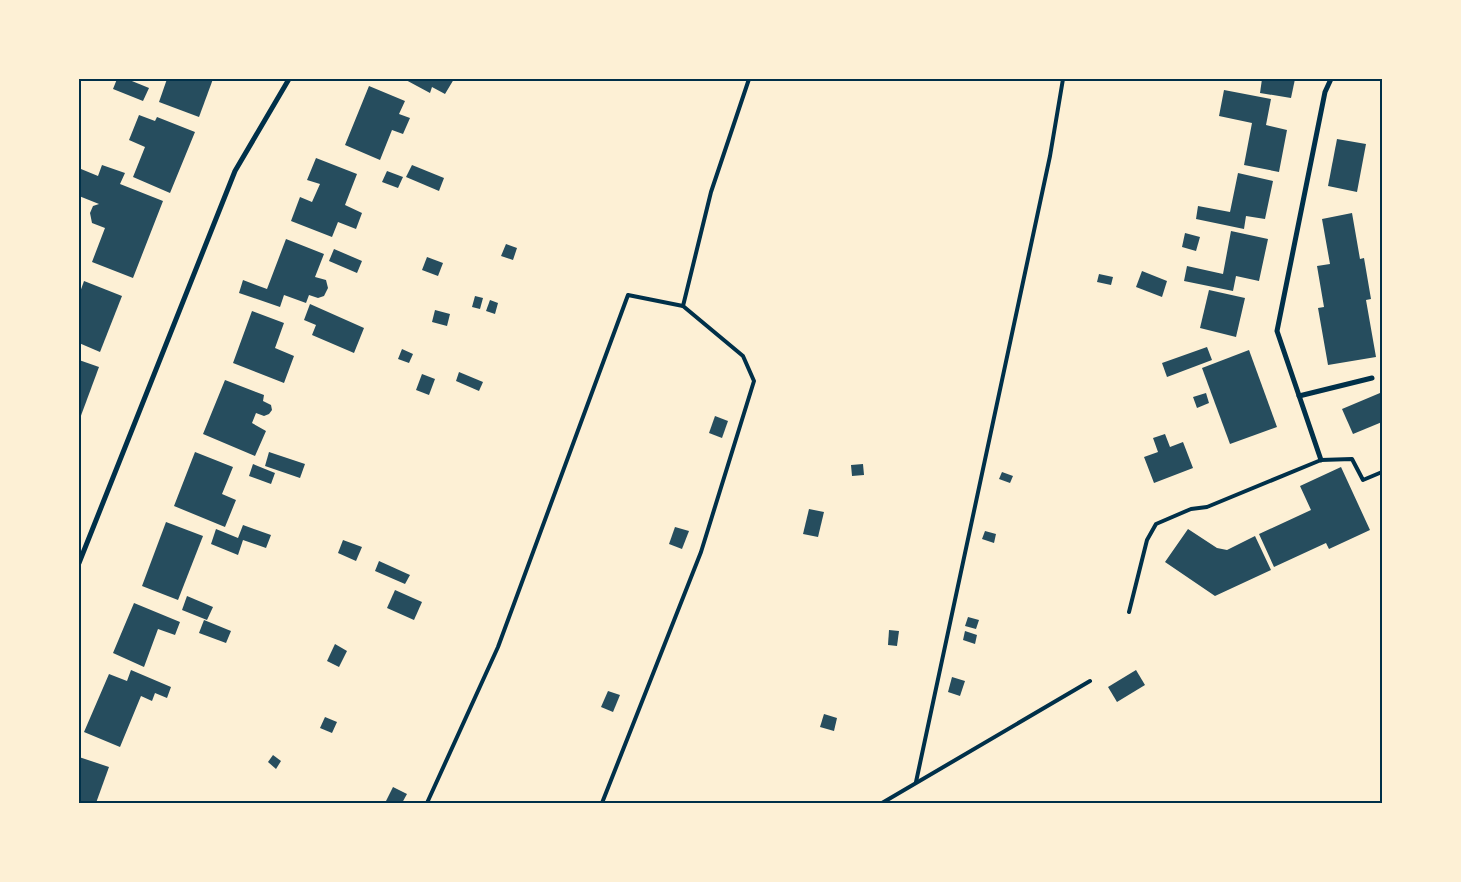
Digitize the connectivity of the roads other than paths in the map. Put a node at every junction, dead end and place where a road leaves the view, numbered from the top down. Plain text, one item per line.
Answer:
1 (288, 79) edge
2 (749, 79) edge
3 (1063, 79) edge
4 (1331, 79) edge
5 (683, 306) junction
6 (1372, 378) dead end
7 (1299, 396) junction
8 (1321, 460) junction
9 (1382, 472) edge
10 (79, 564) edge
11 (1129, 612) dead end
12 (1090, 681) dead end
13 (916, 782) junction
14 (426, 803) edge
15 (602, 803) edge
16 (882, 803) edge

1 - 10 street
2 - 5 lane
3 - 13 lane
4 - 7 street
5 - 14 lane
5 - 15 lane
6 - 7 street
7 - 8 street
8 - 9 lane
8 - 11 lane
12 - 13 lane
13 - 16 lane

